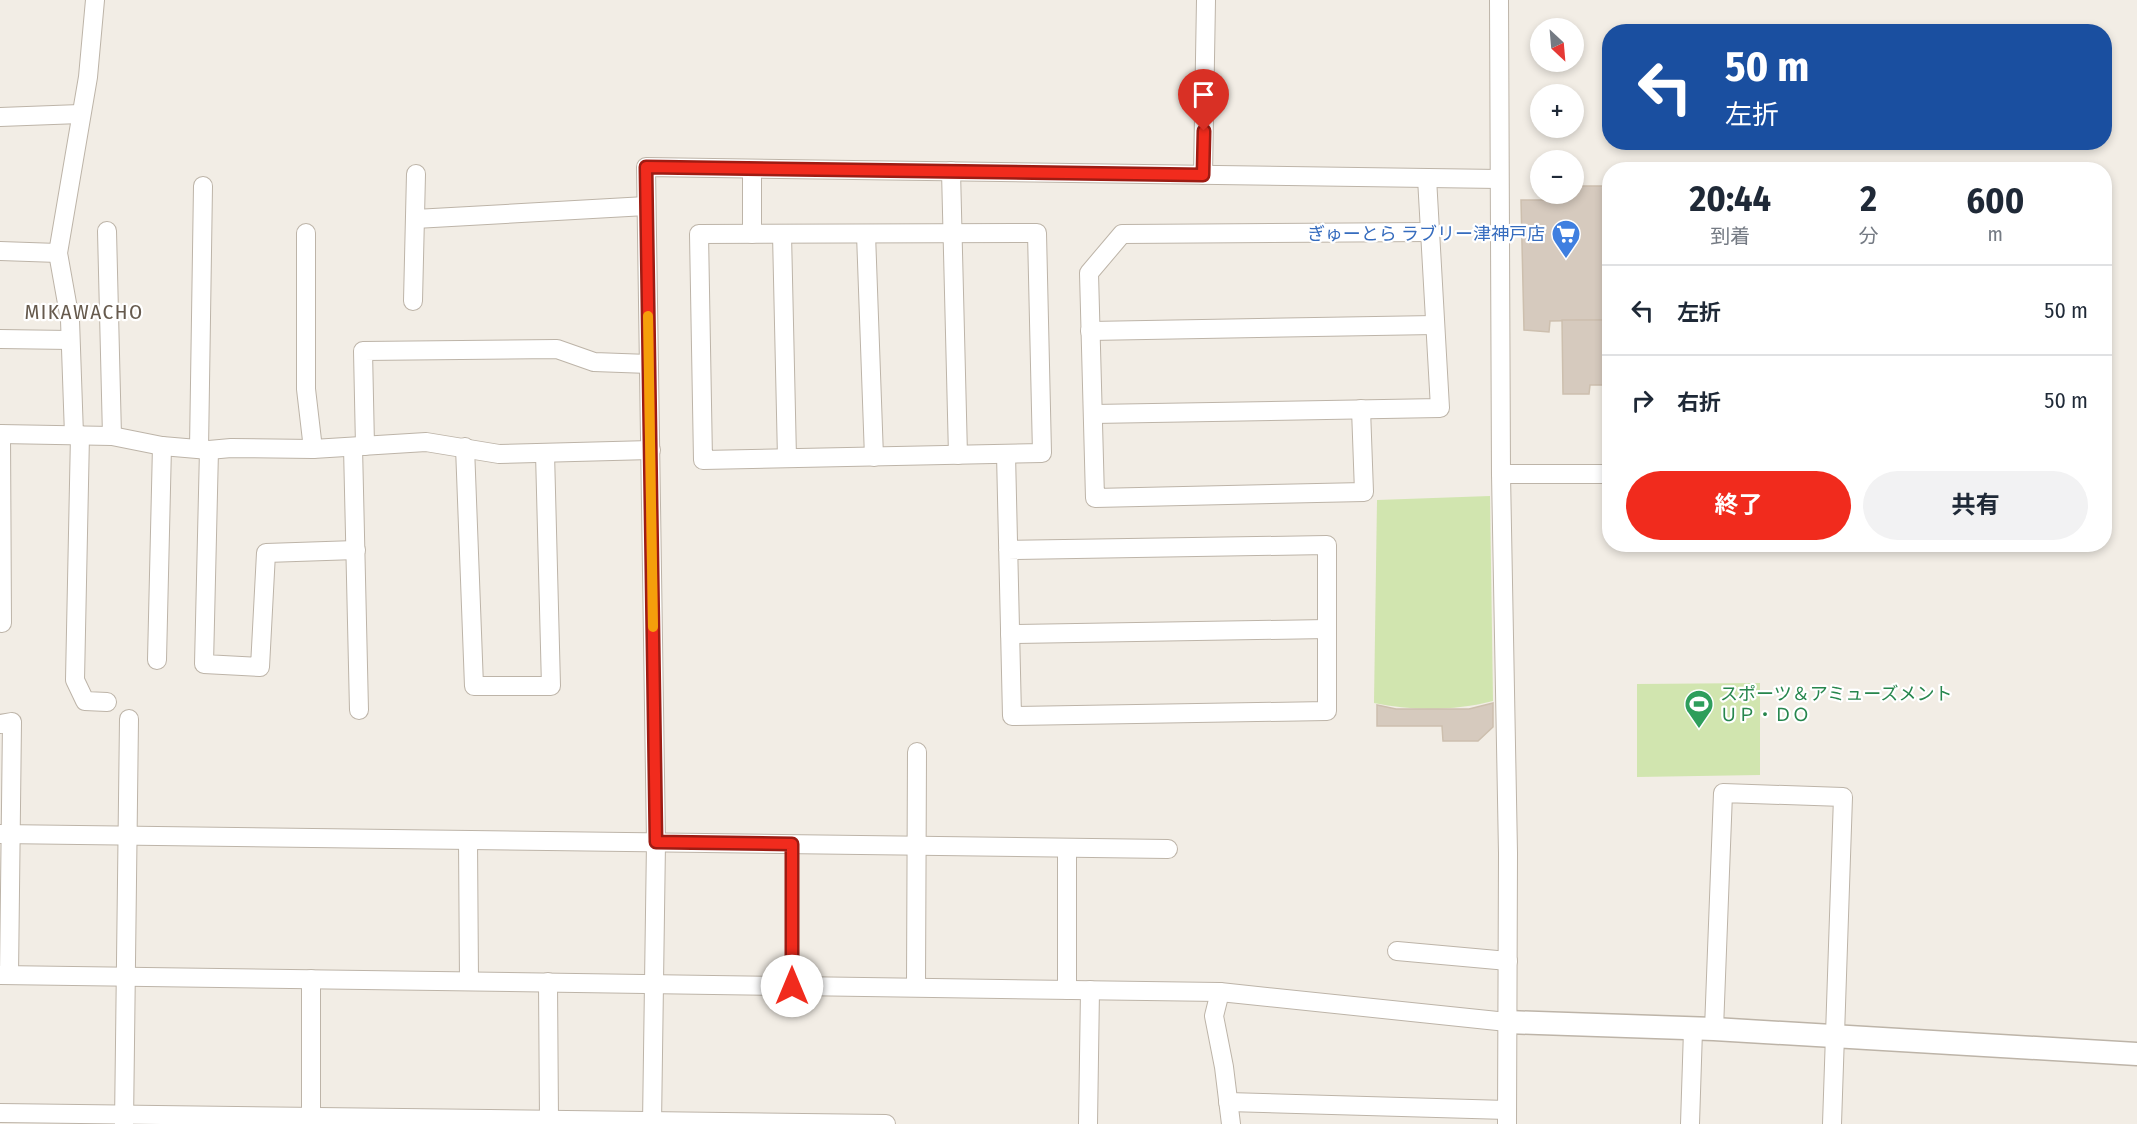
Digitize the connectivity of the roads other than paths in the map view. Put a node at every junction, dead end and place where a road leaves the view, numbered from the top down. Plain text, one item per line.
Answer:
1 (95, 0) edge
2 (1206, 0) edge
3 (1498, 0) edge
4 (80, 114) junction
5 (0, 117) edge
6 (753, 169) junction
7 (951, 171) junction
8 (416, 174) dead end
9 (1203, 175) junction
10 (1427, 178) junction
11 (1499, 179) junction
12 (203, 186) dead end
13 (646, 206) junction
14 (415, 219) junction
15 (107, 231) dead end
16 (1429, 232) junction
17 (306, 233) dead end
18 (752, 234) junction
19 (782, 234) junction
20 (866, 234) junction
21 (952, 234) junction
22 (0, 251) edge
23 (58, 253) junction
24 (413, 301) dead end
25 (1435, 325) junction
26 (1090, 331) junction
27 (0, 339) edge
28 (70, 340) junction
29 (649, 364) junction
30 (1361, 409) junction
31 (1093, 414) junction
32 (1, 434) edge
33 (77, 435) junction
34 (112, 436) junction
35 (162, 446) junction
36 (359, 447) junction
37 (465, 447) junction
38 (204, 449) junction
39 (313, 449) junction
40 (651, 450) junction
41 (545, 453) junction
42 (1006, 454) junction
43 (958, 455) junction
44 (874, 457) junction
45 (787, 458) junction
46 (1501, 474) junction
47 (1602, 474) edge
48 (356, 550) junction
49 (1008, 550) junction
50 (2, 623) dead end
51 (1327, 628) junction
52 (1010, 634) junction
53 (157, 660) dead end
54 (107, 702) dead end
55 (359, 710) dead end
56 (129, 719) dead end
57 (0, 724) edge
58 (917, 752) dead end
59 (5, 834) edge
60 (127, 836) junction
61 (468, 840) junction
62 (656, 842) junction
63 (792, 844) junction
64 (916, 846) junction
65 (1067, 848) junction
66 (1168, 849) dead end
67 (1397, 951) dead end
68 (1508, 961) junction
69 (4, 975) edge
70 (126, 977) junction
71 (311, 979) junction
72 (469, 981) junction
73 (548, 982) junction
74 (653, 985) junction
75 (792, 986) junction
76 (916, 987) junction
77 (1066, 990) junction
78 (1090, 990) junction
79 (1220, 992) junction
80 (1507, 1022) junction
81 (1704, 1029) junction
82 (1835, 1035) junction
83 (2137, 1054) edge
84 (1228, 1102) junction
85 (0, 1113) edge
86 (1507, 1117) edge
87 (124, 1119) edge
88 (311, 1120) edge
89 (549, 1120) junction
90 (514, 1122) edge
91 (652, 1123) edge
92 (833, 1124) edge
93 (886, 1124) edge
94 (1088, 1124) edge
95 (1231, 1124) edge
96 (1690, 1124) edge
97 (1832, 1124) edge

1 - 4 street
2 - 9 street
3 - 11 street
4 - 5 street
4 - 23 street
6 - 7 street
6 - 13 street
6 - 18 street
7 - 9 street
7 - 21 street
8 - 14 street
9 - 10 street
10 - 11 street
10 - 16 street
11 - 46 street
12 - 38 street
13 - 14 street
13 - 29 street
14 - 24 street
15 - 34 street
16 - 25 street
16 - 26 street
17 - 39 street
18 - 19 street
18 - 45 street
19 - 20 street
19 - 45 street
20 - 21 street
20 - 44 street
21 - 42 street
21 - 43 street
22 - 23 street
23 - 28 street
25 - 26 street
25 - 30 street
26 - 31 street
27 - 28 street
28 - 33 street
29 - 36 street
29 - 40 street
30 - 31 street
30 - 31 street
32 - 33 street
32 - 50 street
33 - 34 street
33 - 54 street
34 - 35 street
35 - 38 street
35 - 53 street
36 - 37 street
36 - 39 street
36 - 48 street
37 - 41 street
37 - 41 street
38 - 39 street
38 - 48 street
40 - 41 street
40 - 62 street
42 - 43 street
42 - 49 street
43 - 44 street
44 - 45 street
46 - 47 street
46 - 68 street
48 - 55 street
49 - 51 street
49 - 52 street
51 - 52 street
51 - 52 street
56 - 60 street
57 - 59 street
58 - 64 street
59 - 60 street
59 - 69 street
60 - 61 street
60 - 70 street
61 - 62 street
61 - 72 street
62 - 63 street
62 - 74 street
63 - 64 street
63 - 75 lane
64 - 65 street
64 - 76 street
65 - 66 street
65 - 77 street
67 - 68 street
68 - 80 street
69 - 70 street
70 - 71 street
70 - 87 street
71 - 72 street
71 - 88 street
72 - 73 street
73 - 74 street
73 - 89 street
74 - 75 street
74 - 91 street
75 - 76 street
76 - 77 street
77 - 78 street
78 - 79 street
78 - 94 street
79 - 80 street
79 - 84 street
80 - 81 street
80 - 86 street
81 - 82 street
81 - 82 street
81 - 96 street
82 - 83 street
82 - 97 street
84 - 86 street
84 - 95 street
85 - 87 street
87 - 88 street
88 - 90 street
89 - 90 street
89 - 91 street
91 - 92 street
92 - 93 street

